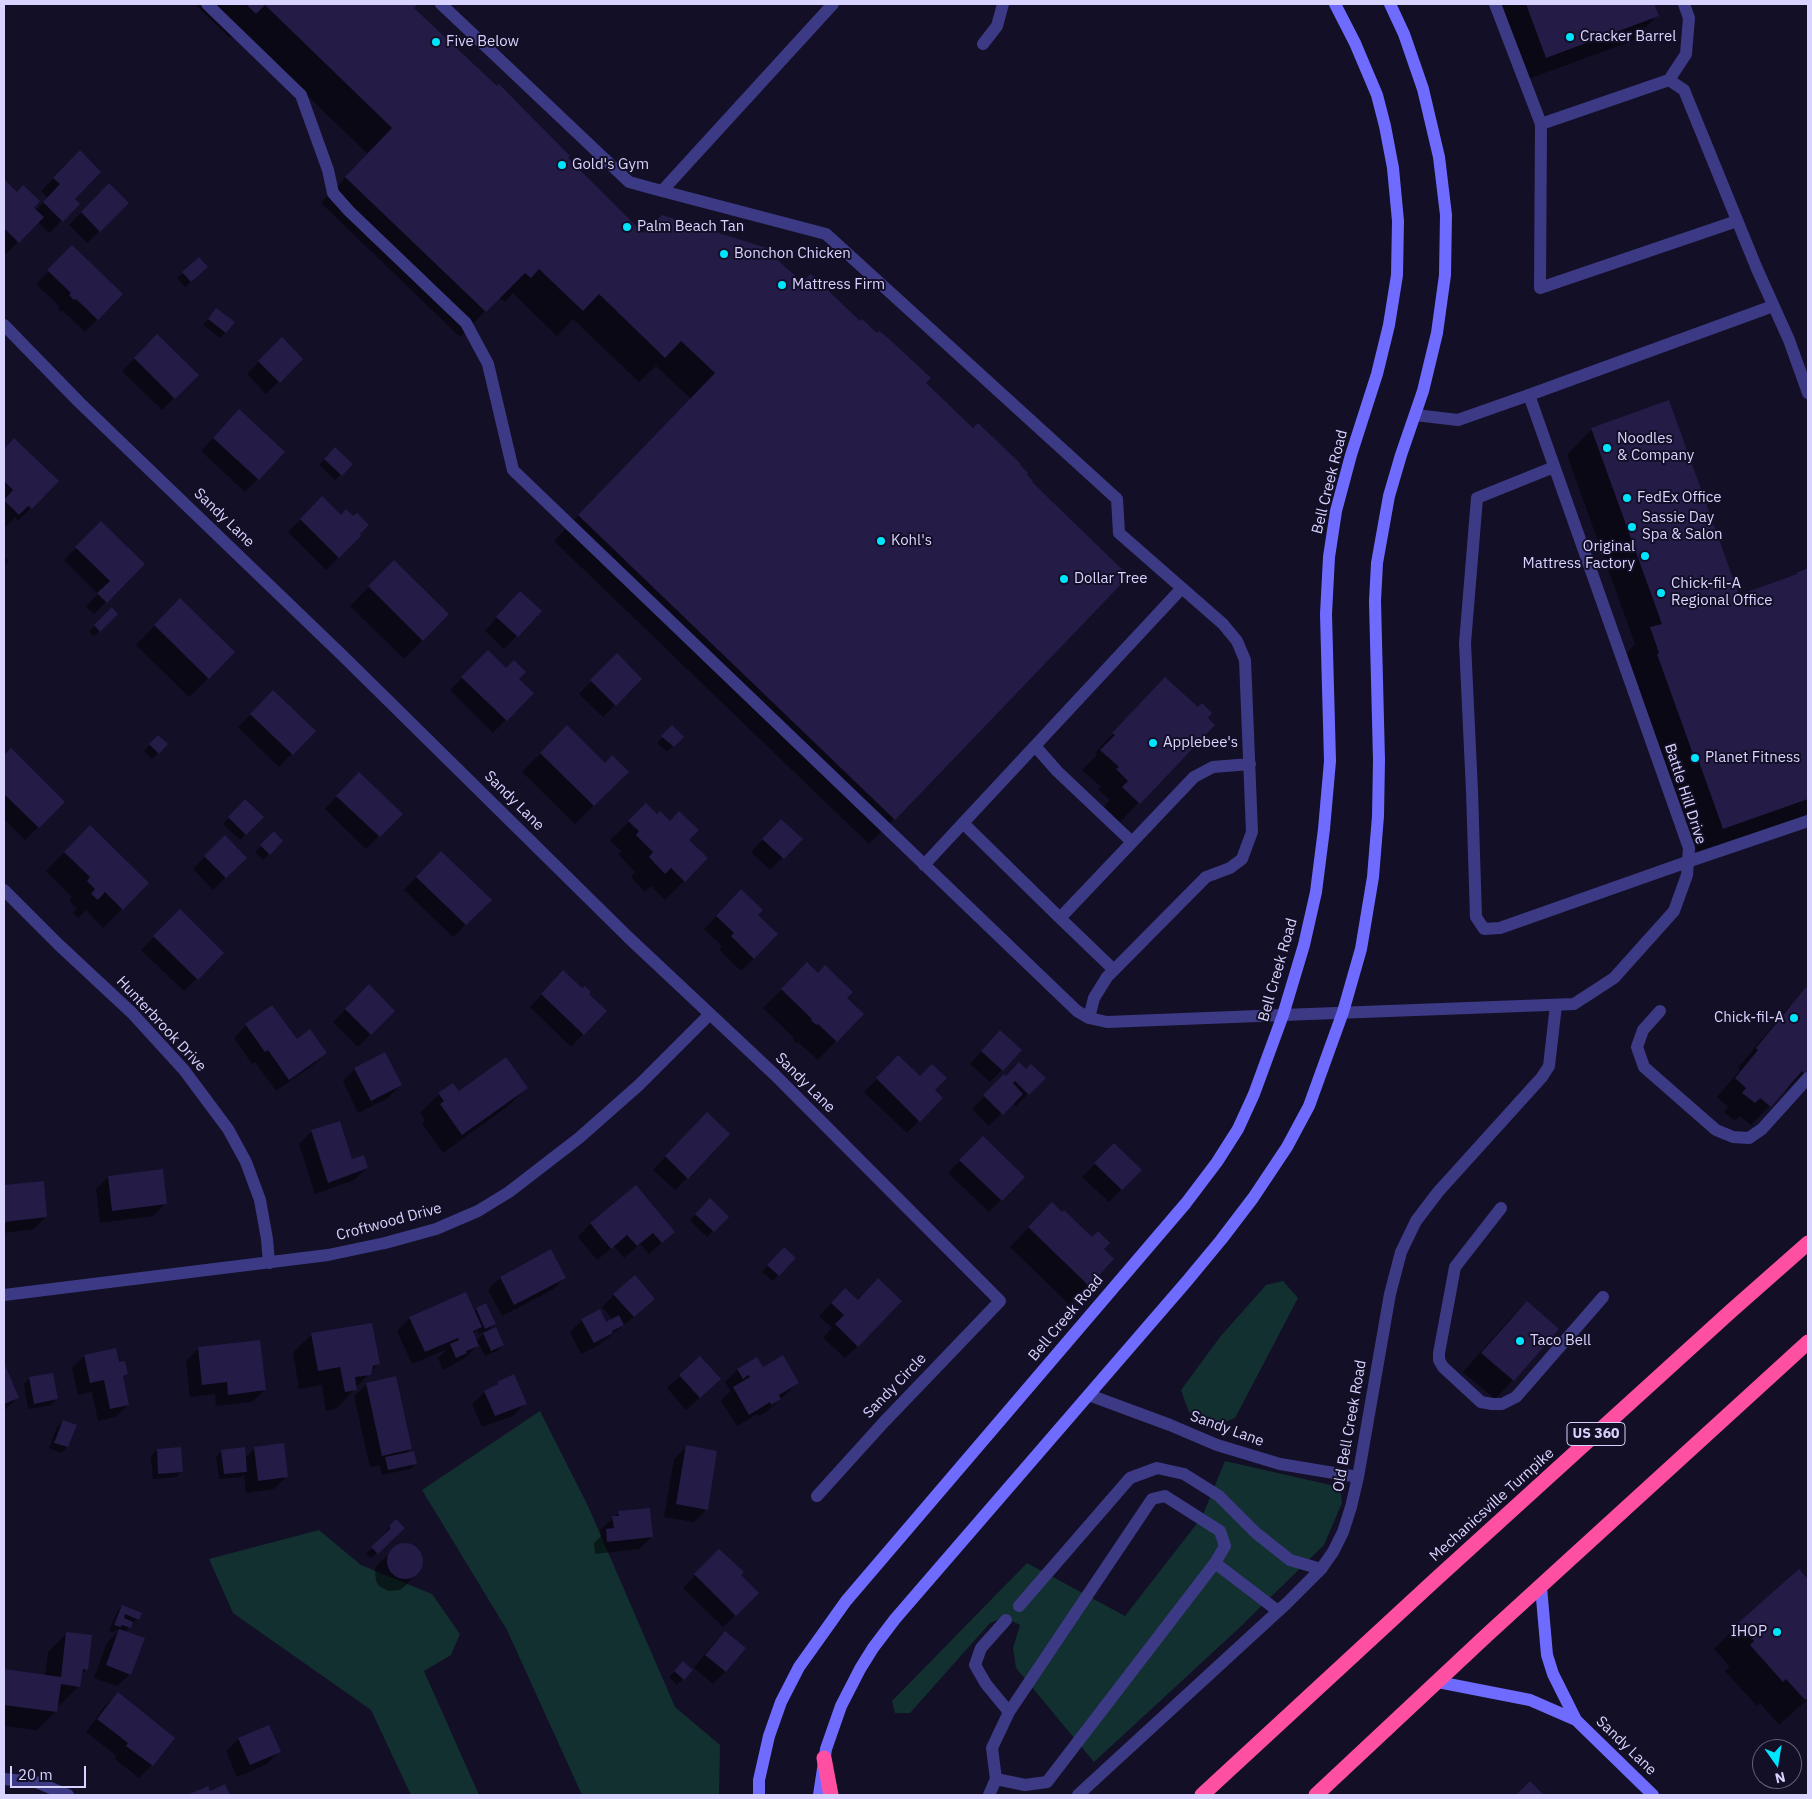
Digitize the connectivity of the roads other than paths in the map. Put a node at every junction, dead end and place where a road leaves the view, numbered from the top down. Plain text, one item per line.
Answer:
1 (207, 4) edge
2 (441, 4) edge
3 (833, 4) edge
4 (1003, 4) edge
5 (1335, 4) edge
6 (1390, 4) edge
7 (1495, 4) edge
8 (1684, 4) edge
9 (983, 44) dead end
10 (1669, 80) junction
11 (1541, 124) junction
12 (662, 191) junction
13 (1737, 221) junction
14 (1773, 306) junction
15 (4, 325) edge
16 (1808, 393) edge
17 (1529, 395) junction
18 (1415, 415) junction
19 (1554, 467) junction
20 (1182, 588) junction
21 (1035, 746) junction
22 (1250, 764) junction
23 (1808, 821) edge
24 (963, 823) junction
25 (1132, 842) junction
26 (1687, 862) junction
27 (924, 865) junction
28 (4, 890) edge
29 (1060, 918) junction
30 (1114, 970) junction
31 (1556, 1005) junction
32 (1660, 1011) dead end
33 (1344, 1012) junction
34 (710, 1014) junction
35 (1283, 1015) junction
36 (1089, 1018) junction
37 (1808, 1078) edge
38 (1501, 1208) dead end
39 (1808, 1236) edge
40 (1808, 1243) edge
41 (269, 1263) junction
42 (4, 1295) edge
43 (1603, 1297) dead end
44 (1000, 1301) joint
45 (1731, 1311) junction
46 (1808, 1342) edge
47 (1808, 1355) edge
48 (1089, 1396) junction
49 (1358, 1477) junction
50 (1656, 1482) junction
51 (817, 1496) dead end
52 (1215, 1563) junction
53 (1320, 1569) junction
54 (1540, 1587) junction
55 (1019, 1606) dead end
56 (1278, 1611) junction
57 (1006, 1620) dead end
58 (1438, 1682) junction
59 (1009, 1712) junction
60 (1576, 1720) junction
61 (824, 1758) junction
62 (996, 1779) junction
63 (4, 1780) edge
64 (1204, 1793) edge
65 (68, 1795) edge
66 (759, 1795) edge
67 (819, 1795) edge
68 (831, 1795) edge
69 (989, 1795) edge
70 (1078, 1795) edge
71 (1316, 1795) edge
72 (1653, 1795) edge

1 - 27 street
2 - 12 street
3 - 12 street
4 - 9 street
5 - 35 main road, Bell Creek Road
6 - 18 main road
7 - 11 street
8 - 10 street
10 - 11 street
10 - 13 street
11 - 13 street
12 - 20 street
13 - 14 street
14 - 16 street
14 - 17 street
15 - 34 street, Sandy Lane
17 - 18 street
17 - 19 street, Battle Hill Drive
18 - 33 main road
19 - 26 street, Battle Hill Drive
19 - 26 street
20 - 21 street
20 - 22 street
21 - 24 street
21 - 25 street
22 - 25 street
22 - 30 street
23 - 26 street
24 - 27 street
24 - 29 street
25 - 29 street
26 - 31 street, Battle Hill Drive
27 - 36 street
28 - 41 street, Hunterbrook Drive
29 - 30 street
30 - 36 street
31 - 33 street, Battle Hill Drive
31 - 49 street, Old Bell Creek Road
32 - 37 street
33 - 35 street, Battle Hill Drive
33 - 48 main road
34 - 41 street, Croftwood Drive
34 - 44 street, Sandy Lane
35 - 36 street, Battle Hill Drive
35 - 66 main road, Bell Creek Road
38 - 43 street
39 - 45 highway
40 - 45 highway, Mechanicsville Turnpike / US 360
41 - 42 street, Croftwood Drive
44 - 51 street, Sandy Circle
45 - 64 highway, Mechanicsville Turnpike / US 360
46 - 50 highway
47 - 50 highway
48 - 49 street, Sandy Lane
48 - 61 main road
49 - 53 street, Old Bell Creek Road
50 - 54 highway
52 - 56 street
52 - 59 street
52 - 62 street
53 - 55 street
53 - 56 street, Old Bell Creek Road
54 - 58 highway
54 - 60 main road, Sandy Lane
56 - 70 street, Old Bell Creek Road
57 - 59 street
58 - 60 main road, Sandy Lane
58 - 71 highway
59 - 62 street
60 - 72 main road, Sandy Lane
61 - 67 main road
61 - 68 highway
62 - 69 street
63 - 65 street

